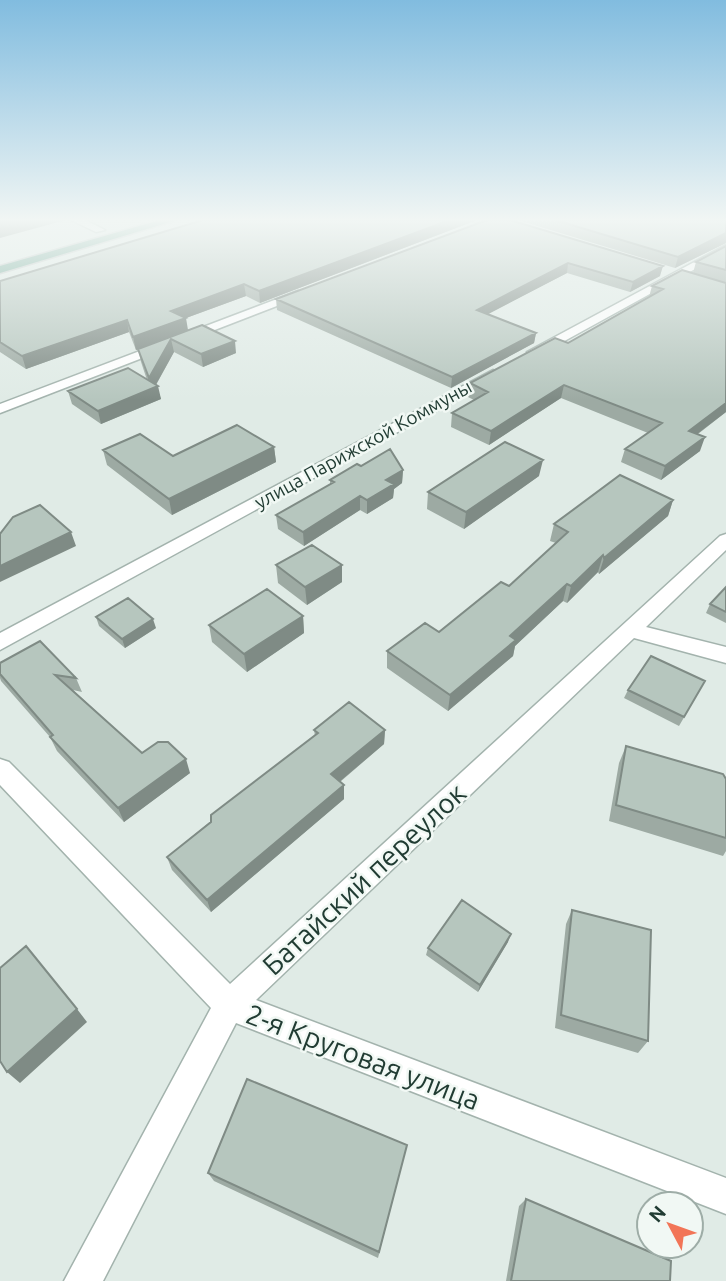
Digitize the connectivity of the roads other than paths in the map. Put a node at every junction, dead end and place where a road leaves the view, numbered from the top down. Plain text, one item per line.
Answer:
1 (666, 280) edge
2 (313, 290) edge
3 (0, 409) edge
4 (726, 540) edge
5 (631, 629) junction
6 (0, 642) edge
7 (726, 654) edge
8 (0, 769) edge
9 (229, 1005) junction
10 (726, 1196) edge
11 (83, 1281) edge

1 - 6 street, улица Парижской Коммуны
2 - 3 street
4 - 5 street, Батайский переулок
5 - 7 street
5 - 9 street, Батайский переулок
8 - 9 street, 2-я Круговая улица
9 - 10 street, 2-я Круговая улица
9 - 11 street, Батайский переулок

